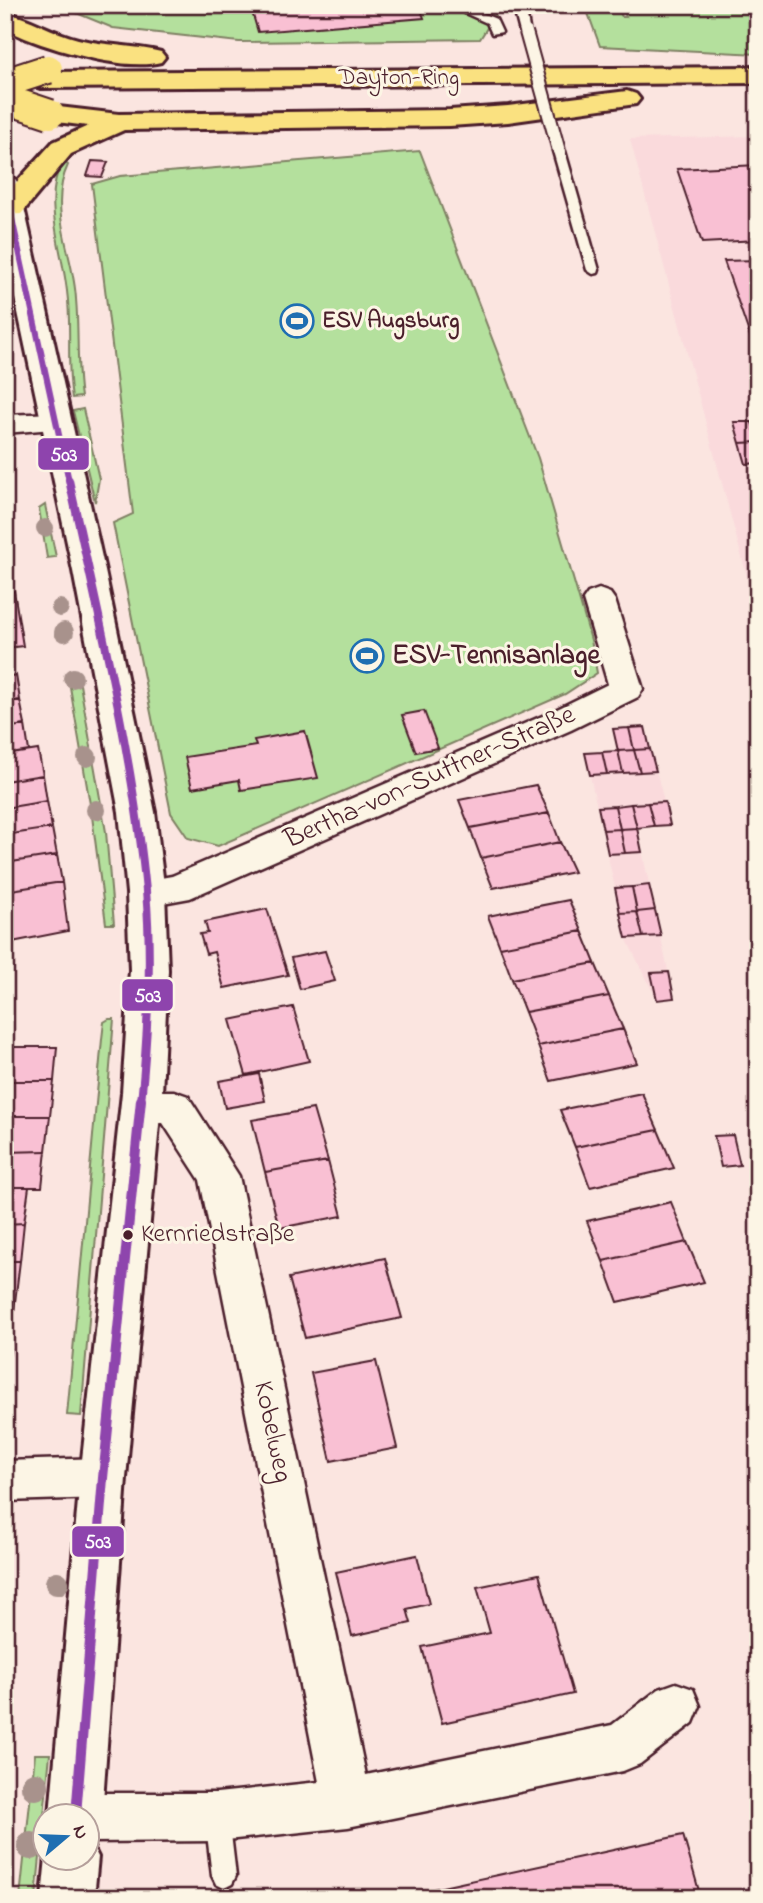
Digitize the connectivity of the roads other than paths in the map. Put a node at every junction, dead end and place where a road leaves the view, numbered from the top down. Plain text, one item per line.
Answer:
1 (452, 5) edge
2 (519, 5) edge
3 (5, 19) edge
4 (496, 32) dead end
5 (113, 55) junction
6 (758, 75) edge
7 (602, 76) junction
8 (5, 83) edge
9 (46, 91) junction
10 (758, 98) edge
11 (5, 99) edge
12 (627, 99) junction
13 (118, 122) junction
14 (7, 199) edge
15 (593, 270) dead end
16 (55, 422) junction
17 (5, 424) edge
18 (599, 600) dead end
19 (146, 892) junction
20 (140, 1107) junction
21 (103, 1478) junction
22 (5, 1481) edge
23 (676, 1706) dead end
24 (77, 1801) edge
25 (348, 1803) junction
26 (217, 1817) junction
27 (102, 1818) edge
28 (71, 1871) edge
29 (224, 1876) dead end
30 (68, 1898) edge

1 - 4 lane
2 - 15 lane, bridge
3 - 5 highway
5 - 7 highway
5 - 9 highway
6 - 7 highway, Dayton-Ring
7 - 9 highway, Dayton-Ring
8 - 9 highway, bridge
9 - 11 highway, bridge
9 - 12 highway, Dayton-Ring
9 - 13 highway
10 - 12 highway, Dayton-Ring
12 - 13 highway
13 - 14 highway
14 - 16 street
16 - 17 street
16 - 19 street
18 - 19 street, Bertha-von-Suttner-Straße
19 - 20 street
20 - 21 street
20 - 25 street, Kobelweg
21 - 22 street
21 - 24 street
23 - 25 street
25 - 26 street
26 - 27 street
26 - 29 lane
28 - 30 street

